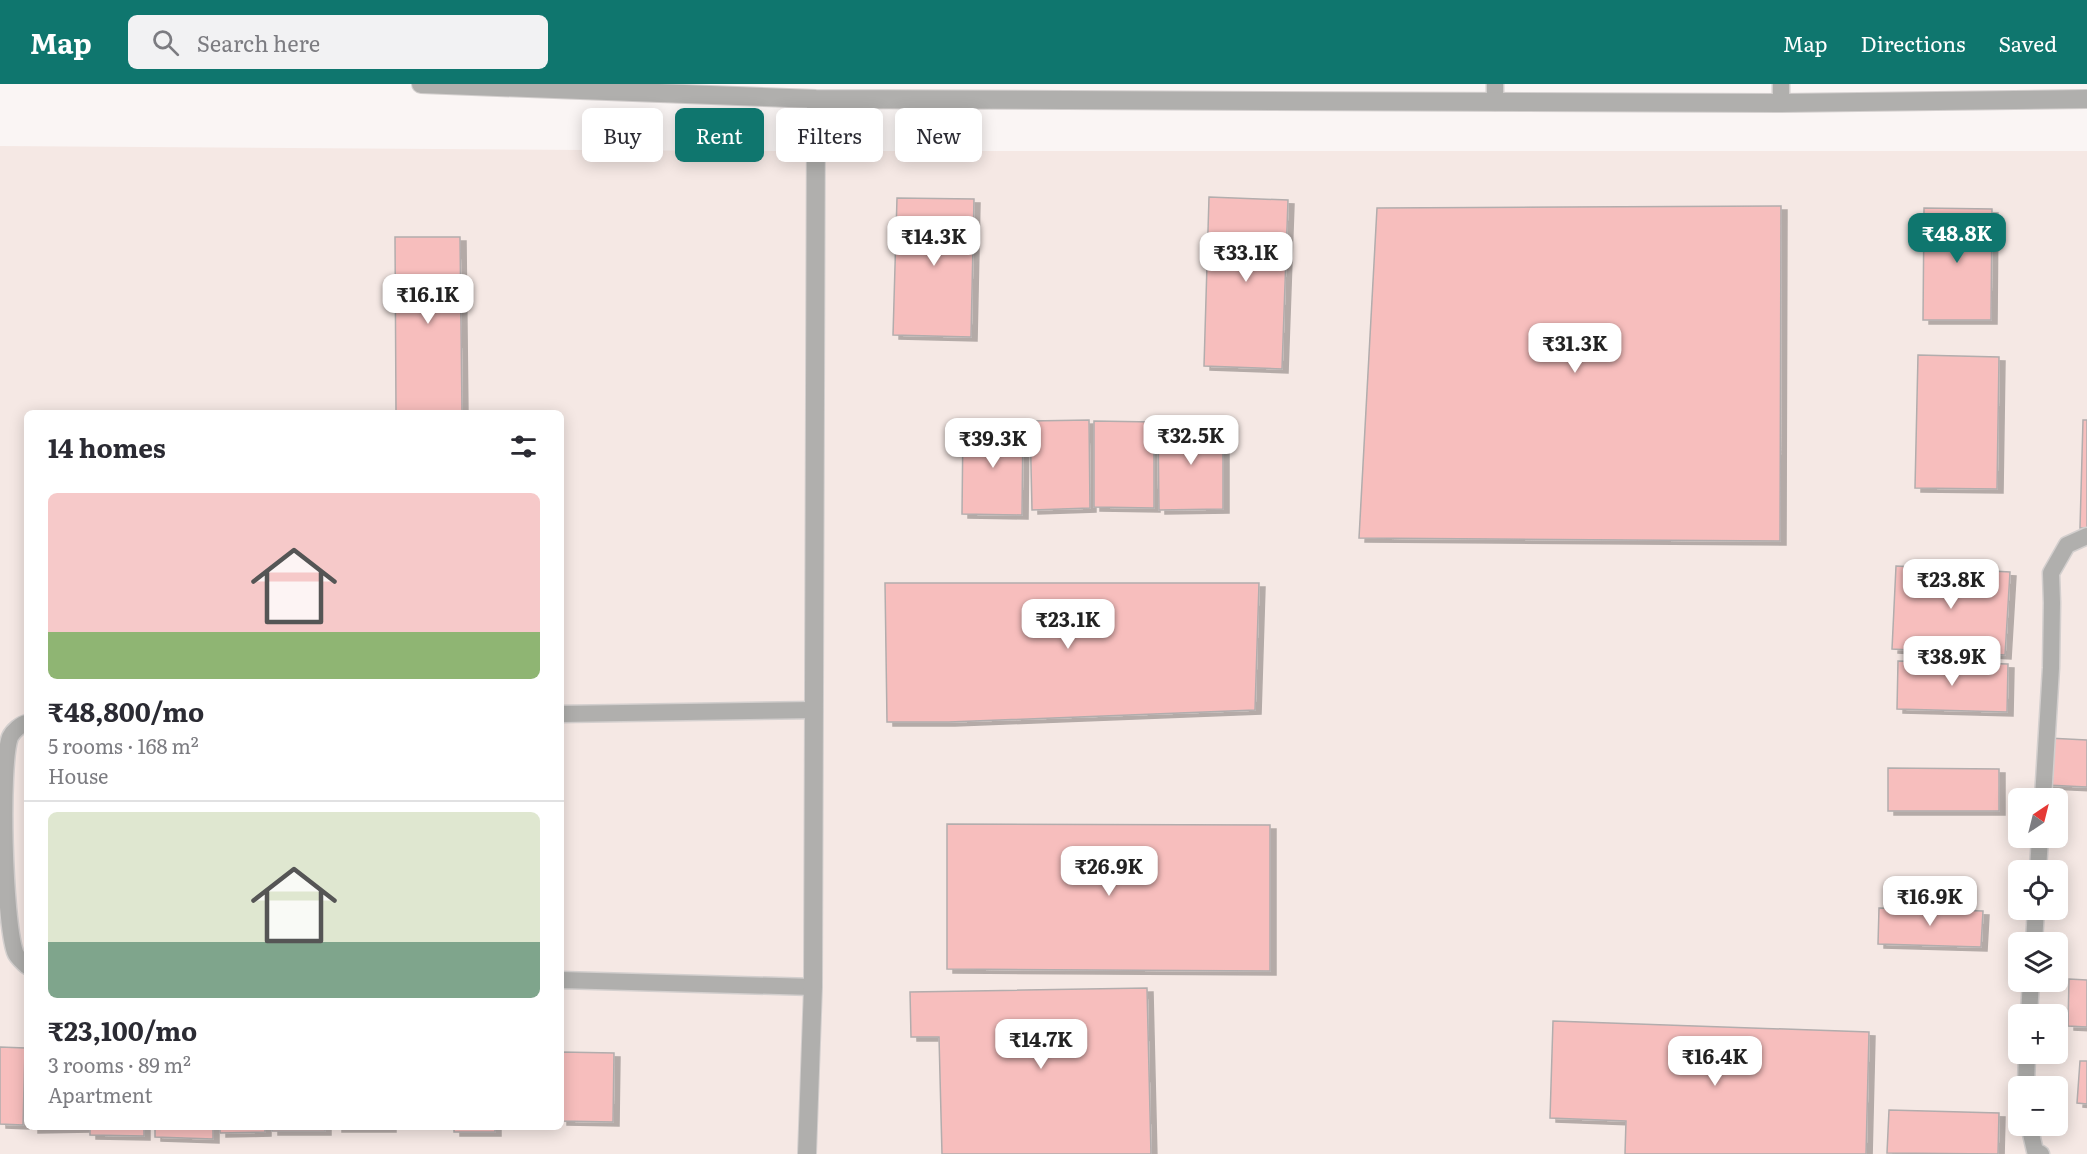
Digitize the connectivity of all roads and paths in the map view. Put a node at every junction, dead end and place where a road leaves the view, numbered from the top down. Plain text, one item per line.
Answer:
1 (421, 84) edge
2 (1781, 84) edge
3 (1495, 93) edge
4 (816, 99) junction
5 (2087, 99) edge
6 (1781, 103) junction
7 (2087, 536) edge
8 (814, 710) junction
9 (564, 714) edge
10 (24, 723) edge
11 (2044, 788) edge
12 (24, 963) edge
13 (564, 981) edge
14 (813, 987) junction
15 (2032, 1136) edge
16 (807, 1154) edge
17 (2041, 1154) edge

1 - 4 street
2 - 6 lane
3 - 4 street
3 - 6 street
4 - 8 street
5 - 6 street
7 - 11 lane
8 - 9 lane
8 - 14 street
10 - 12 lane
13 - 14 lane
14 - 16 street
15 - 17 lane

